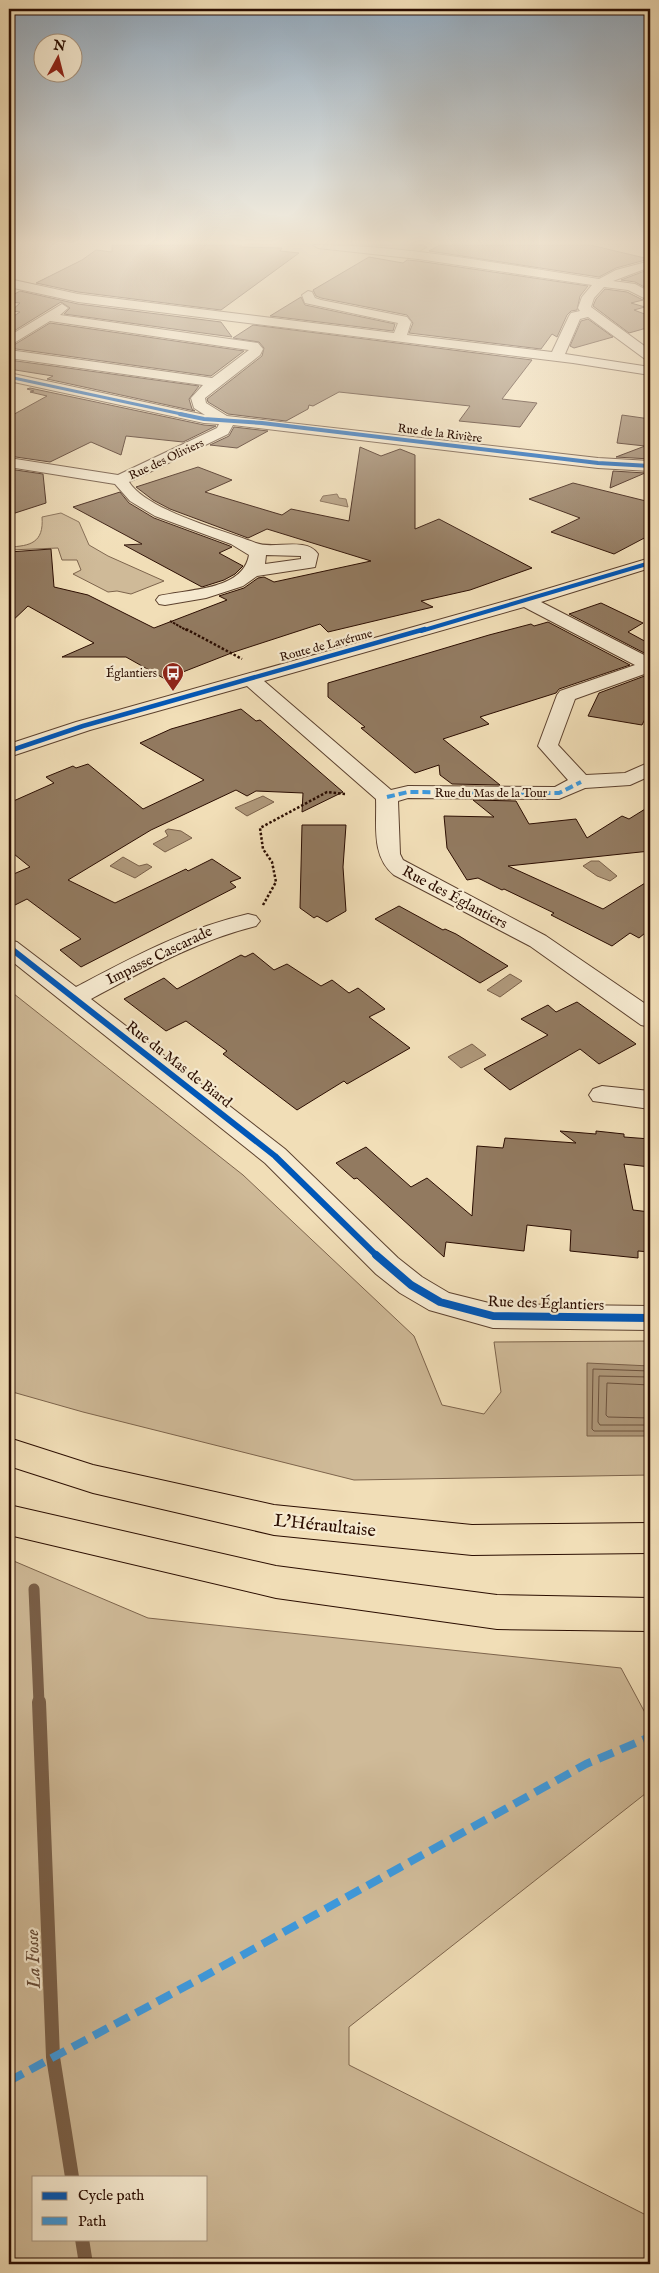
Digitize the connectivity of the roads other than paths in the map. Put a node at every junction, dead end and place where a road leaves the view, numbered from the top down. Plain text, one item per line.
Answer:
1 (254, 351) edge
2 (507, 351) edge
3 (559, 351) edge
4 (9, 354) edge
5 (557, 357) junction
6 (650, 371) edge
7 (9, 377) edge
8 (216, 383) junction
9 (227, 422) junction
10 (9, 462) edge
11 (650, 466) edge
12 (50, 469) junction
13 (17, 480) dead end
14 (120, 480) junction
15 (254, 549) junction
16 (650, 564) edge
17 (254, 570) junction
18 (165, 600) road end
19 (526, 601) junction
20 (650, 666) edge
21 (257, 676) junction
22 (9, 751) edge
23 (650, 768) edge
24 (581, 782) junction
25 (387, 797) junction
26 (248, 921) road end
27 (9, 947) edge
28 (74, 998) junction
29 (650, 1019) edge
30 (602, 1095) dead end
31 (650, 1100) edge
32 (328, 1208) joint
33 (650, 1318) edge
34 (9, 1452) edge
35 (9, 1520) edge
36 (650, 1538) edge
37 (650, 1615) edge

1 - 8 street
2 - 5 street
3 - 5 street
4 - 8 street
5 - 6 street
7 - 9 street, Rue de la Rivière
8 - 9 street
9 - 11 street, Rue de la Rivière
9 - 14 street, Rue des Oliviers
10 - 12 street, Rue des Oliviers
12 - 13 street
12 - 14 street, Rue des Oliviers
14 - 15 street
15 - 17 street
15 - 17 street
16 - 19 street, Route de Lavérune
17 - 18 street
19 - 20 street
19 - 21 street, Route de Lavérune
20 - 24 street
21 - 22 street, Route de Lavérune
21 - 25 street
23 - 24 street, Rue du Mas de la Tour
24 - 25 street, Rue du Mas de la Tour
25 - 29 street, Rue des Églantiers
26 - 28 street, Impasse Cascarade
27 - 28 street, Rue du Mas de Biard
28 - 32 street, Rue du Mas de Biard
30 - 31 street
32 - 33 street, Rue des Églantiers
34 - 36 highway, L'Héraultaise
35 - 37 highway

